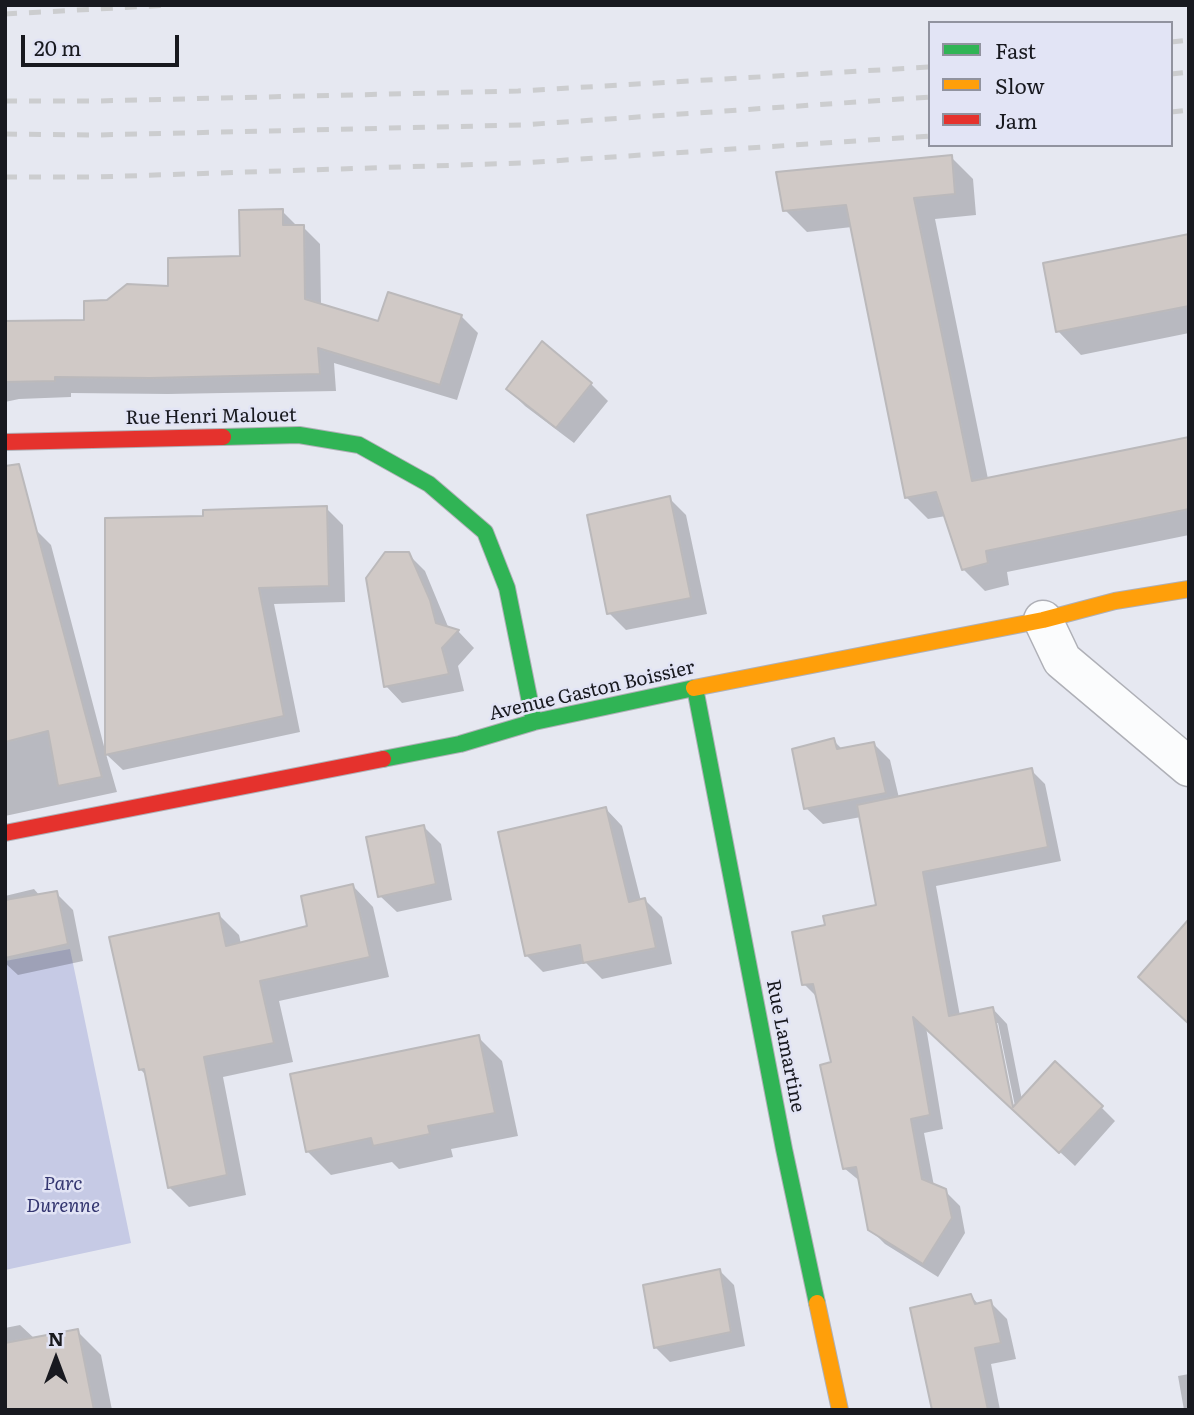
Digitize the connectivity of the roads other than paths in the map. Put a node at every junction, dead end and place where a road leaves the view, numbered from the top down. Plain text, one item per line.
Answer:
1 (5, 442) edge
2 (1189, 589) edge
3 (1043, 620) junction
4 (695, 688) junction
5 (534, 722) junction
6 (1189, 767) edge
7 (5, 834) edge
8 (840, 1410) edge

1 - 5 street, Rue Henri Malouet
2 - 3 street, Avenue Gaston Boissier
3 - 4 street, Avenue Gaston Boissier
3 - 6 street
4 - 5 street, Avenue Gaston Boissier
4 - 8 street, Rue Lamartine
5 - 7 street, Avenue Gaston Boissier

